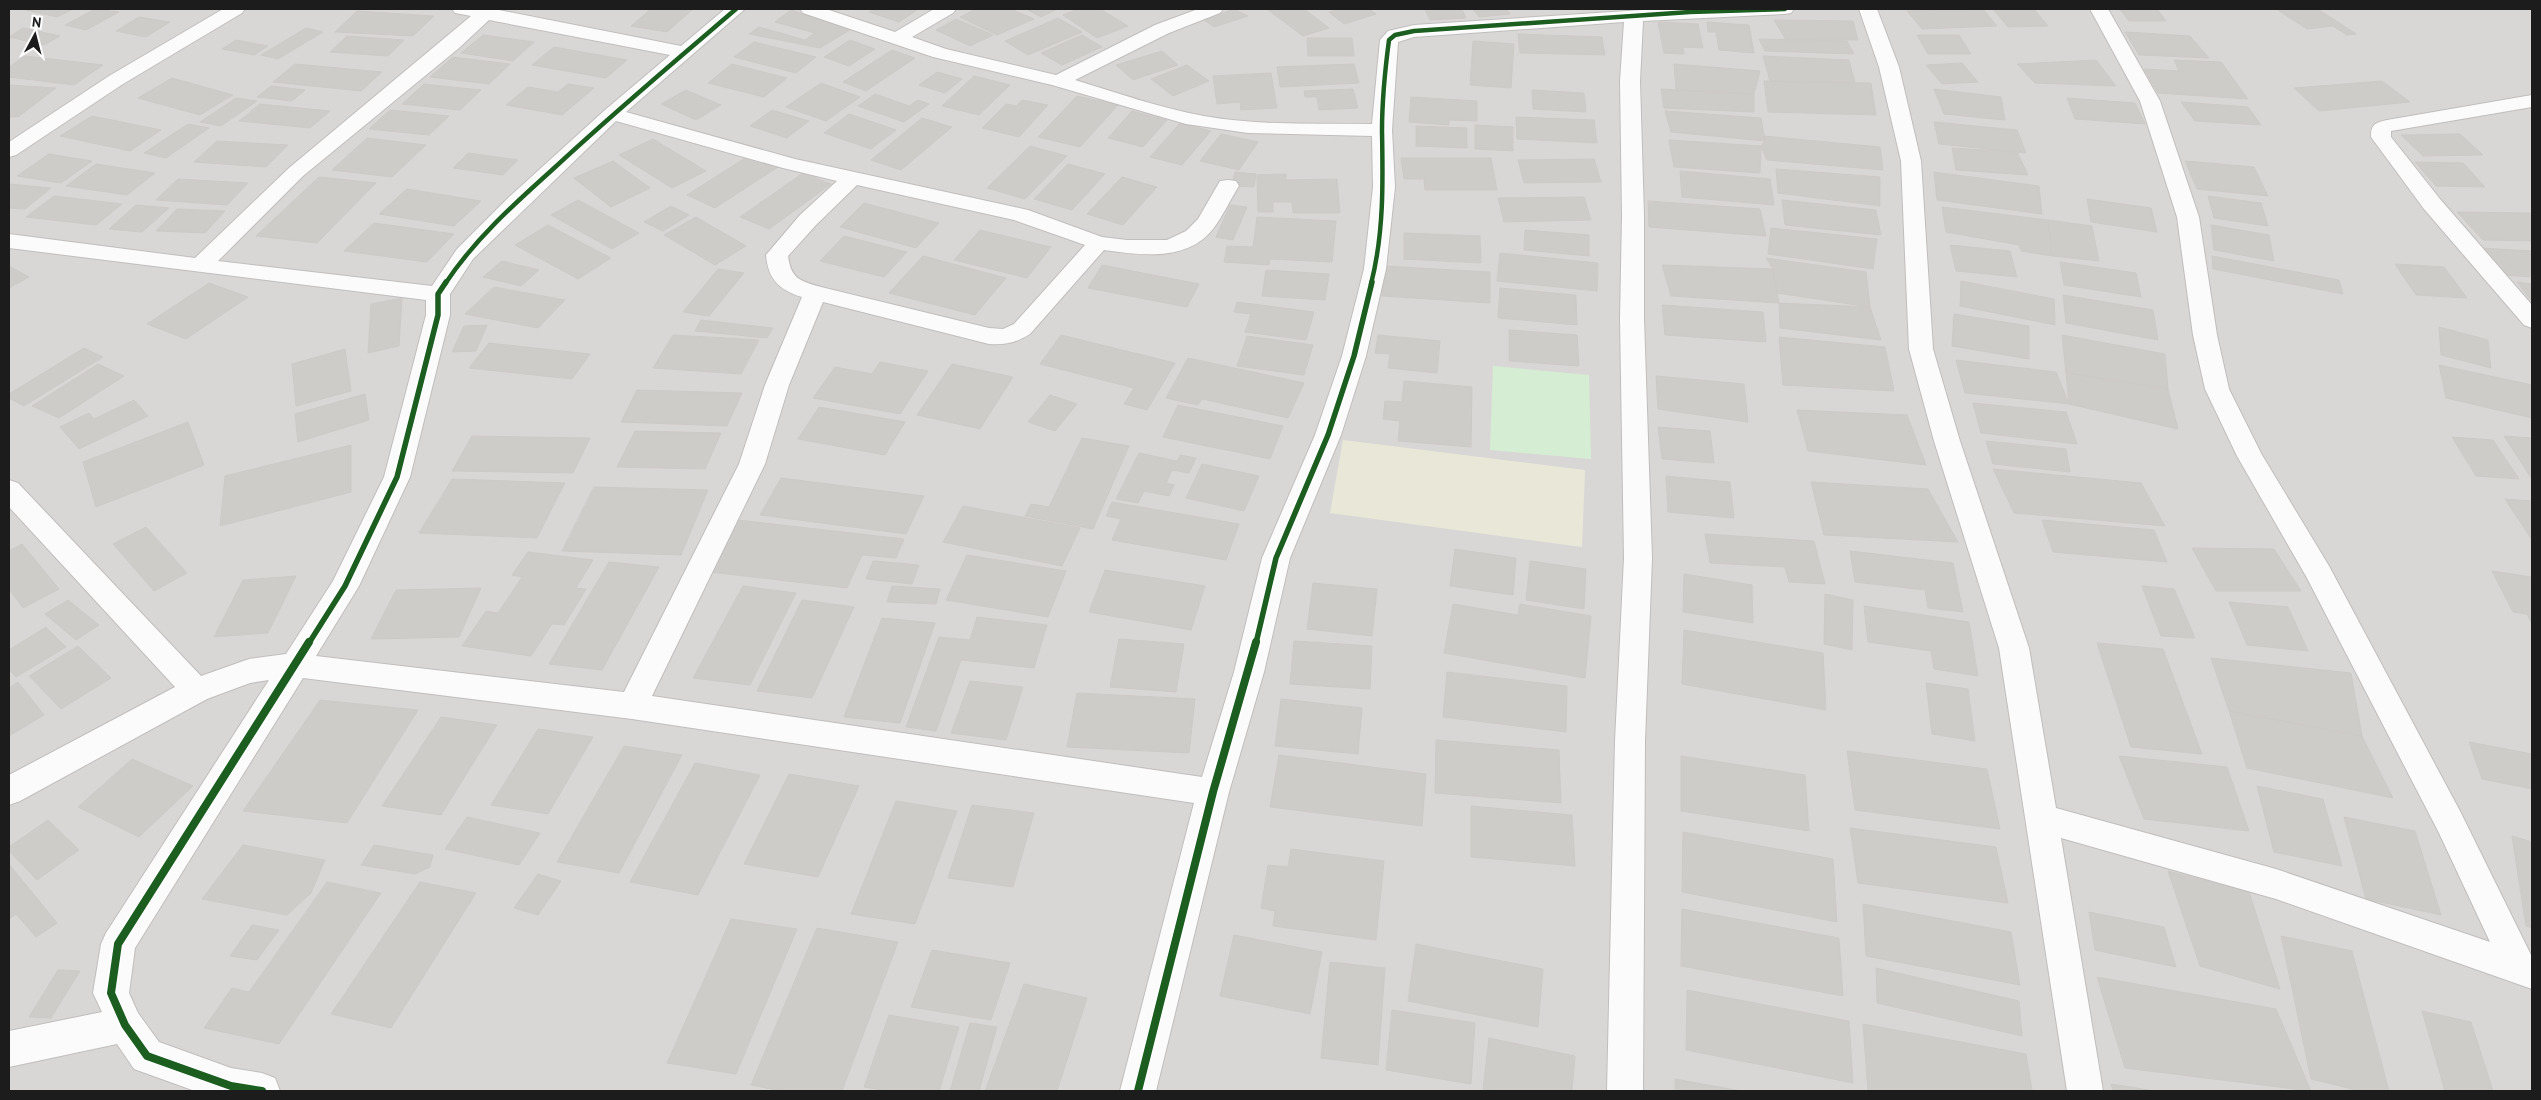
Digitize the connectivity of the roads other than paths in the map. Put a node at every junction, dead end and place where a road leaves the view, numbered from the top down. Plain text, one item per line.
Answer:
1 (236, 9) edge
2 (461, 9) edge
3 (736, 9) edge
4 (809, 9) edge
5 (948, 9) edge
6 (1214, 9) edge
7 (1785, 9) edge
8 (1868, 9) edge
9 (2100, 9) edge
10 (487, 12) junction
11 (1634, 18) junction
12 (896, 39) junction
13 (685, 52) junction
14 (1058, 81) junction
15 (2532, 101) edge
16 (612, 114) junction
17 (1382, 130) junction
18 (9, 151) edge
19 (852, 178) junction
20 (1228, 186) dead end
21 (9, 241) edge
22 (1099, 243) junction
23 (202, 264) junction
24 (815, 293) junction
25 (438, 294) junction
26 (2532, 320) edge
27 (15, 506) edge
28 (294, 665) junction
29 (196, 690) junction
30 (632, 706) junction
31 (9, 791) edge
32 (1213, 792) junction
33 (2041, 818) junction
34 (2526, 971) edge
35 (126, 1025) junction
36 (9, 1049) edge
37 (240, 1090) edge
38 (1138, 1091) edge
39 (1625, 1091) edge
40 (2085, 1091) edge

1 - 18 street
2 - 10 street
3 - 13 street
4 - 12 street
5 - 12 street
6 - 14 street
7 - 11 street
8 - 33 street
9 - 34 street
10 - 13 street
10 - 23 street
11 - 17 street
11 - 39 street
12 - 14 street
13 - 16 street
14 - 17 street
15 - 26 street
16 - 19 street
16 - 25 street
17 - 32 street
19 - 22 street
19 - 24 street
20 - 22 street
21 - 23 street
22 - 24 street
23 - 25 street
24 - 30 street
25 - 28 street
27 - 29 street
28 - 29 street
28 - 30 street
28 - 35 street
29 - 31 street
30 - 32 street
32 - 38 street
33 - 34 street
33 - 40 street
35 - 36 street
35 - 37 street

